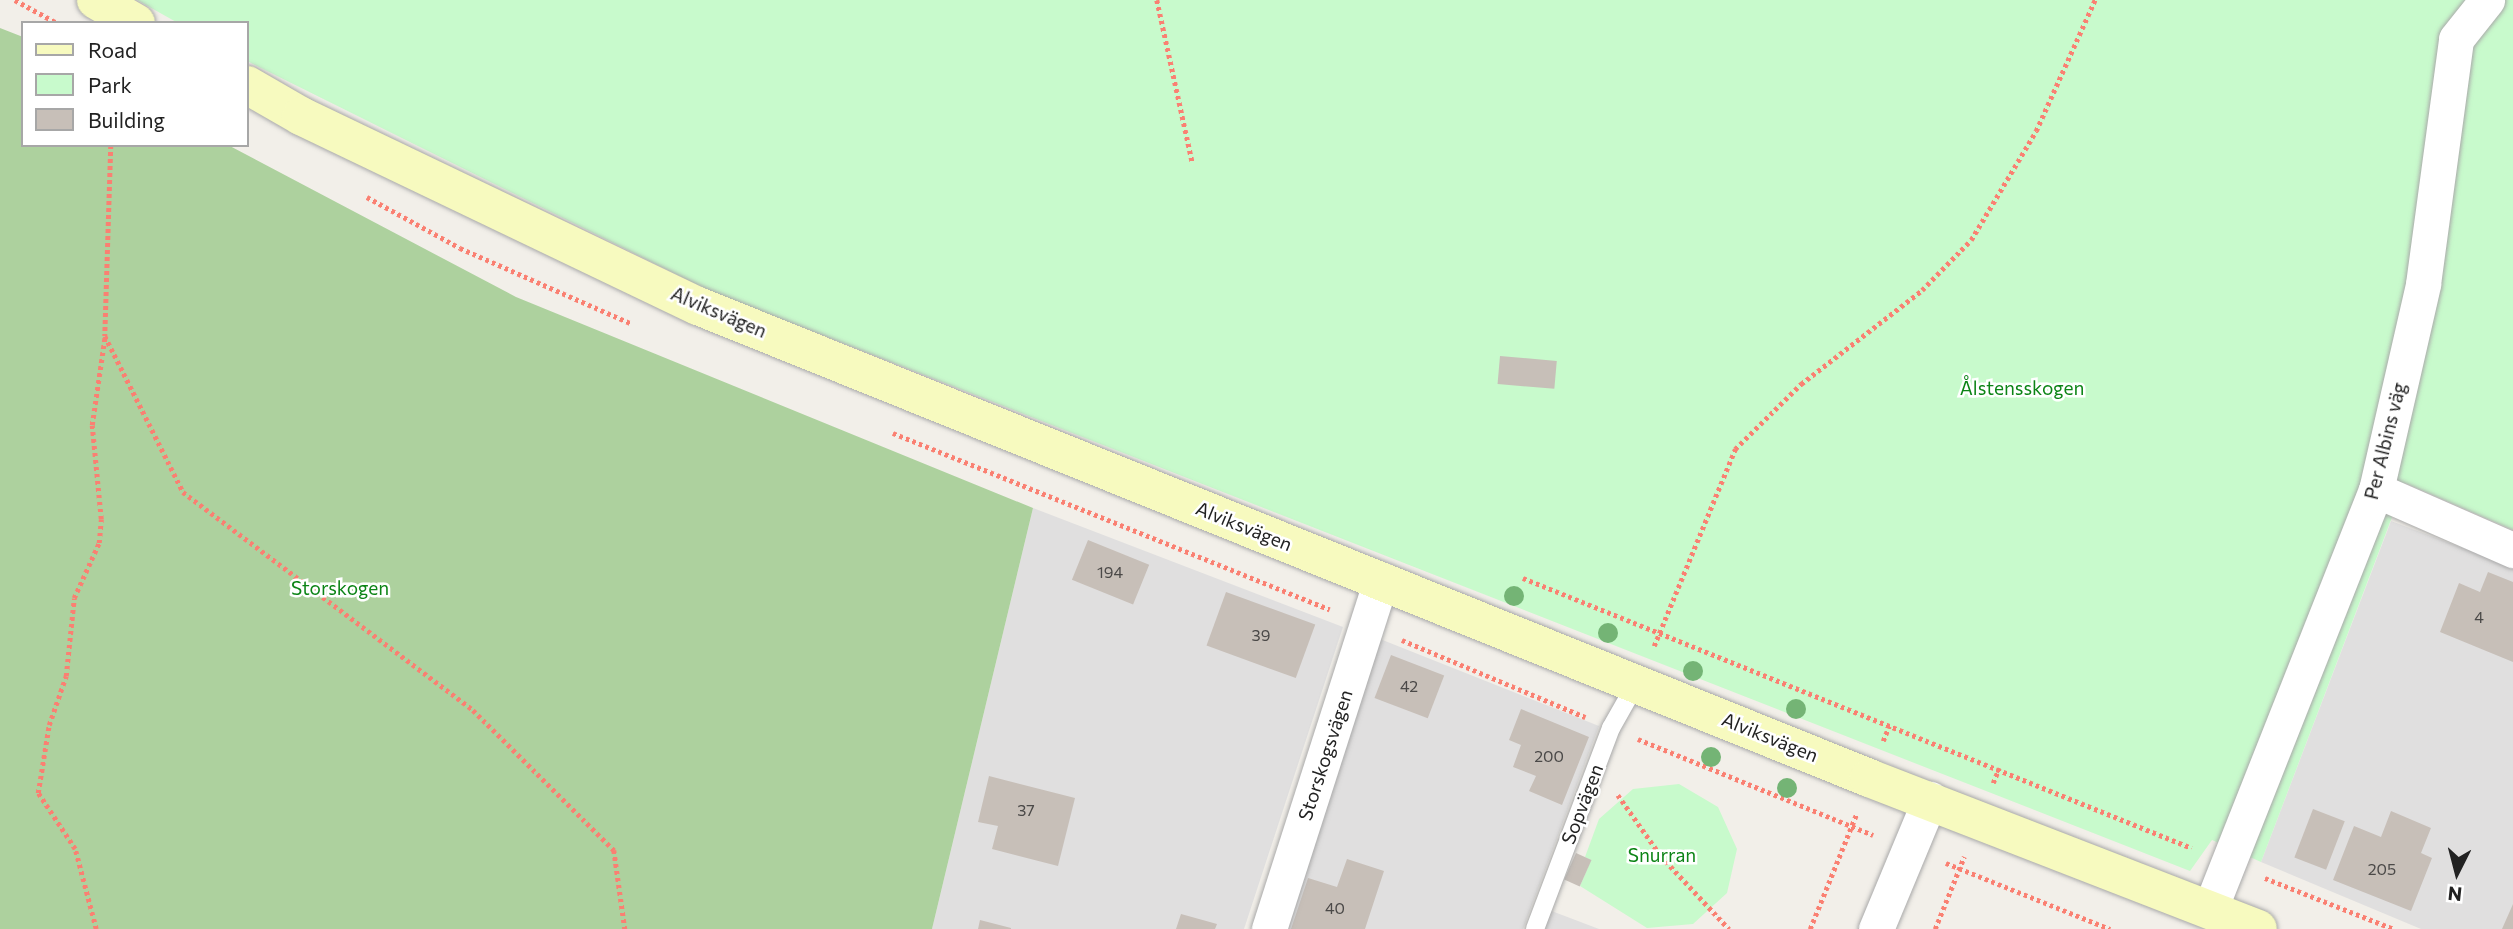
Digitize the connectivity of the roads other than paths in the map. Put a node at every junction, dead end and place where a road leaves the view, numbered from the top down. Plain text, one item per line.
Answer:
1 (96, 0) edge
2 (2487, 0) edge
3 (133, 21) edge
4 (248, 86) edge
5 (2376, 490) junction
6 (2513, 550) edge
7 (1381, 580) junction
8 (1637, 682) junction
9 (1930, 799) junction
10 (2208, 919) edge
11 (1269, 929) edge
12 (1535, 929) edge
13 (1876, 929) edge
14 (2258, 929) edge

1 - 3 street
2 - 5 street, Per Albins väg
4 - 7 street, Alviksvägen
5 - 6 street
5 - 10 street, Per Albins väg
7 - 8 street, Alviksvägen
7 - 11 street, Storskogsvägen
8 - 9 street, Alviksvägen
8 - 12 lane, Sopvägen
9 - 10 street, Alviksvägen
9 - 13 street
10 - 14 street, Alviksvägen

